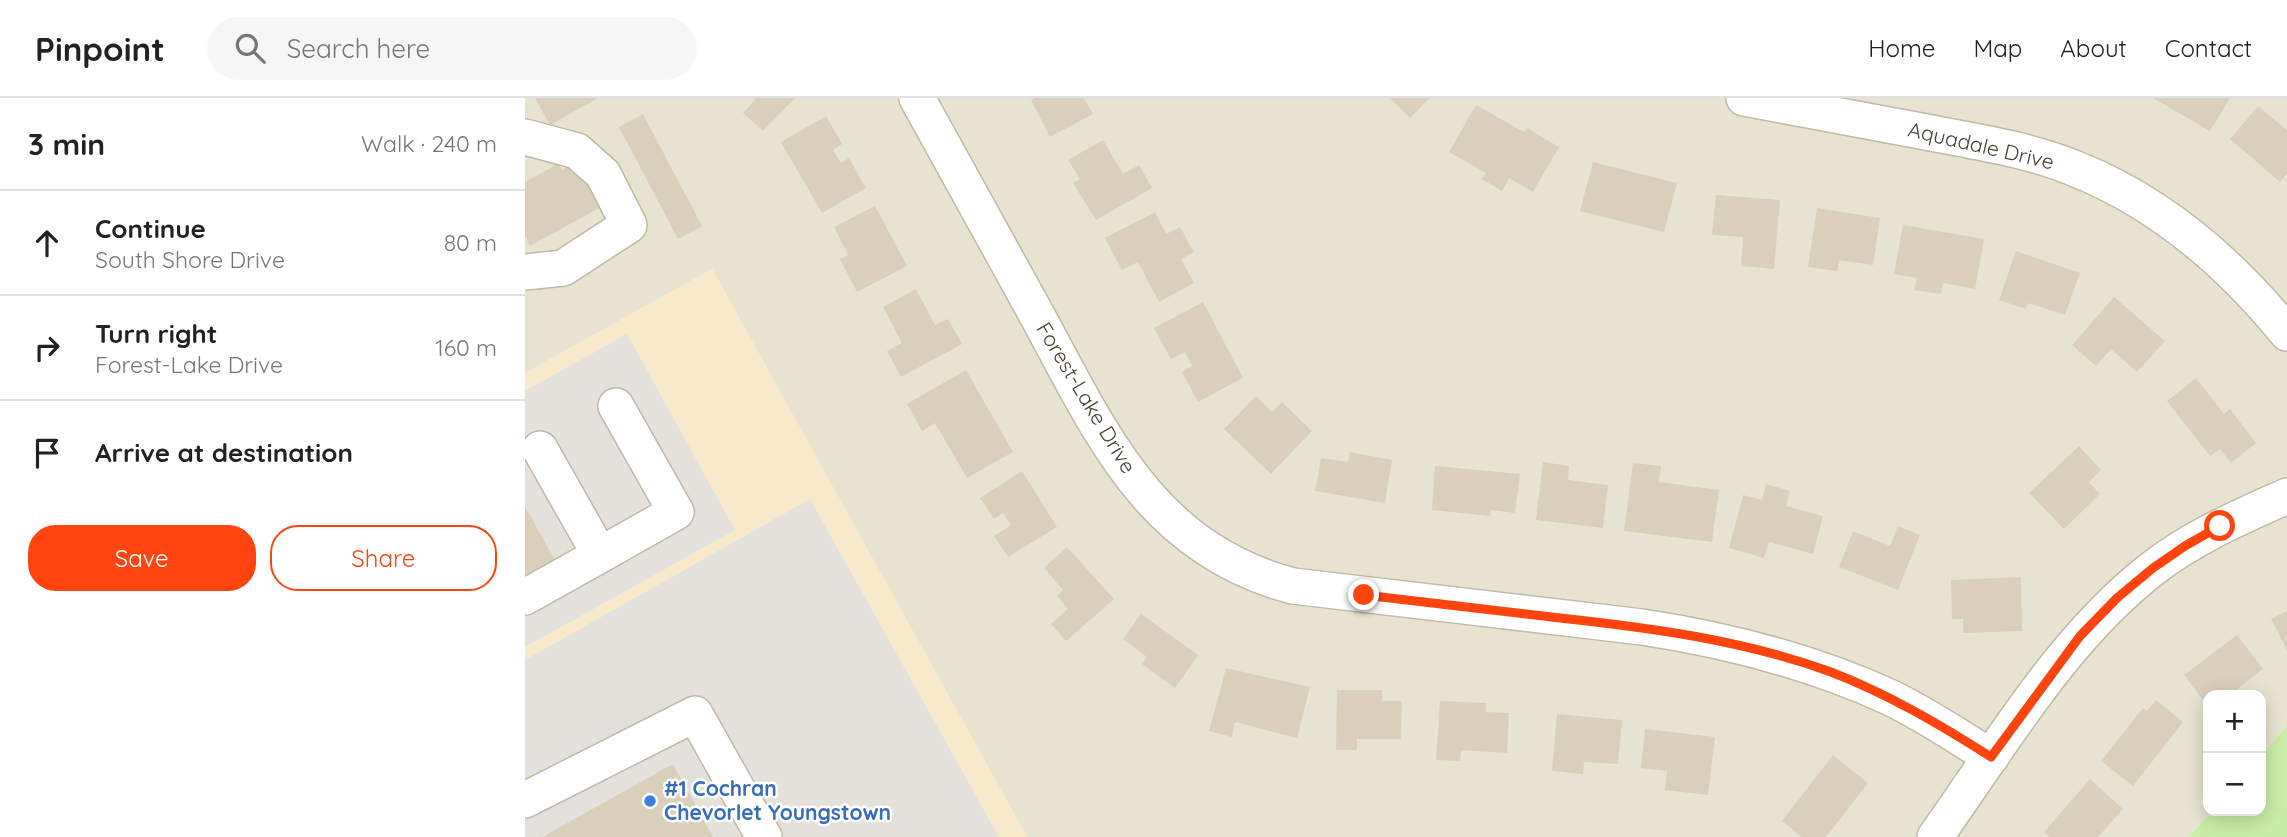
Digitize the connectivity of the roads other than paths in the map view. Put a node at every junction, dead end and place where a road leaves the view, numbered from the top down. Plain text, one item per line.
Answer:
1 (917, 98) edge
2 (1756, 99) edge
3 (525, 137) edge
4 (525, 272) edge
5 (2287, 334) edge
6 (616, 406) dead end
7 (540, 449) dead end
8 (2287, 496) edge
9 (600, 555) junction
10 (525, 597) edge
11 (1991, 757) junction
12 (525, 800) edge
13 (764, 837) edge
14 (1935, 837) edge

1 - 11 street, Forest-Lake Drive
2 - 5 street, Aquadale Drive
3 - 4 street
6 - 9 street
7 - 9 street
8 - 11 street
9 - 10 street
11 - 14 street
12 - 13 street

